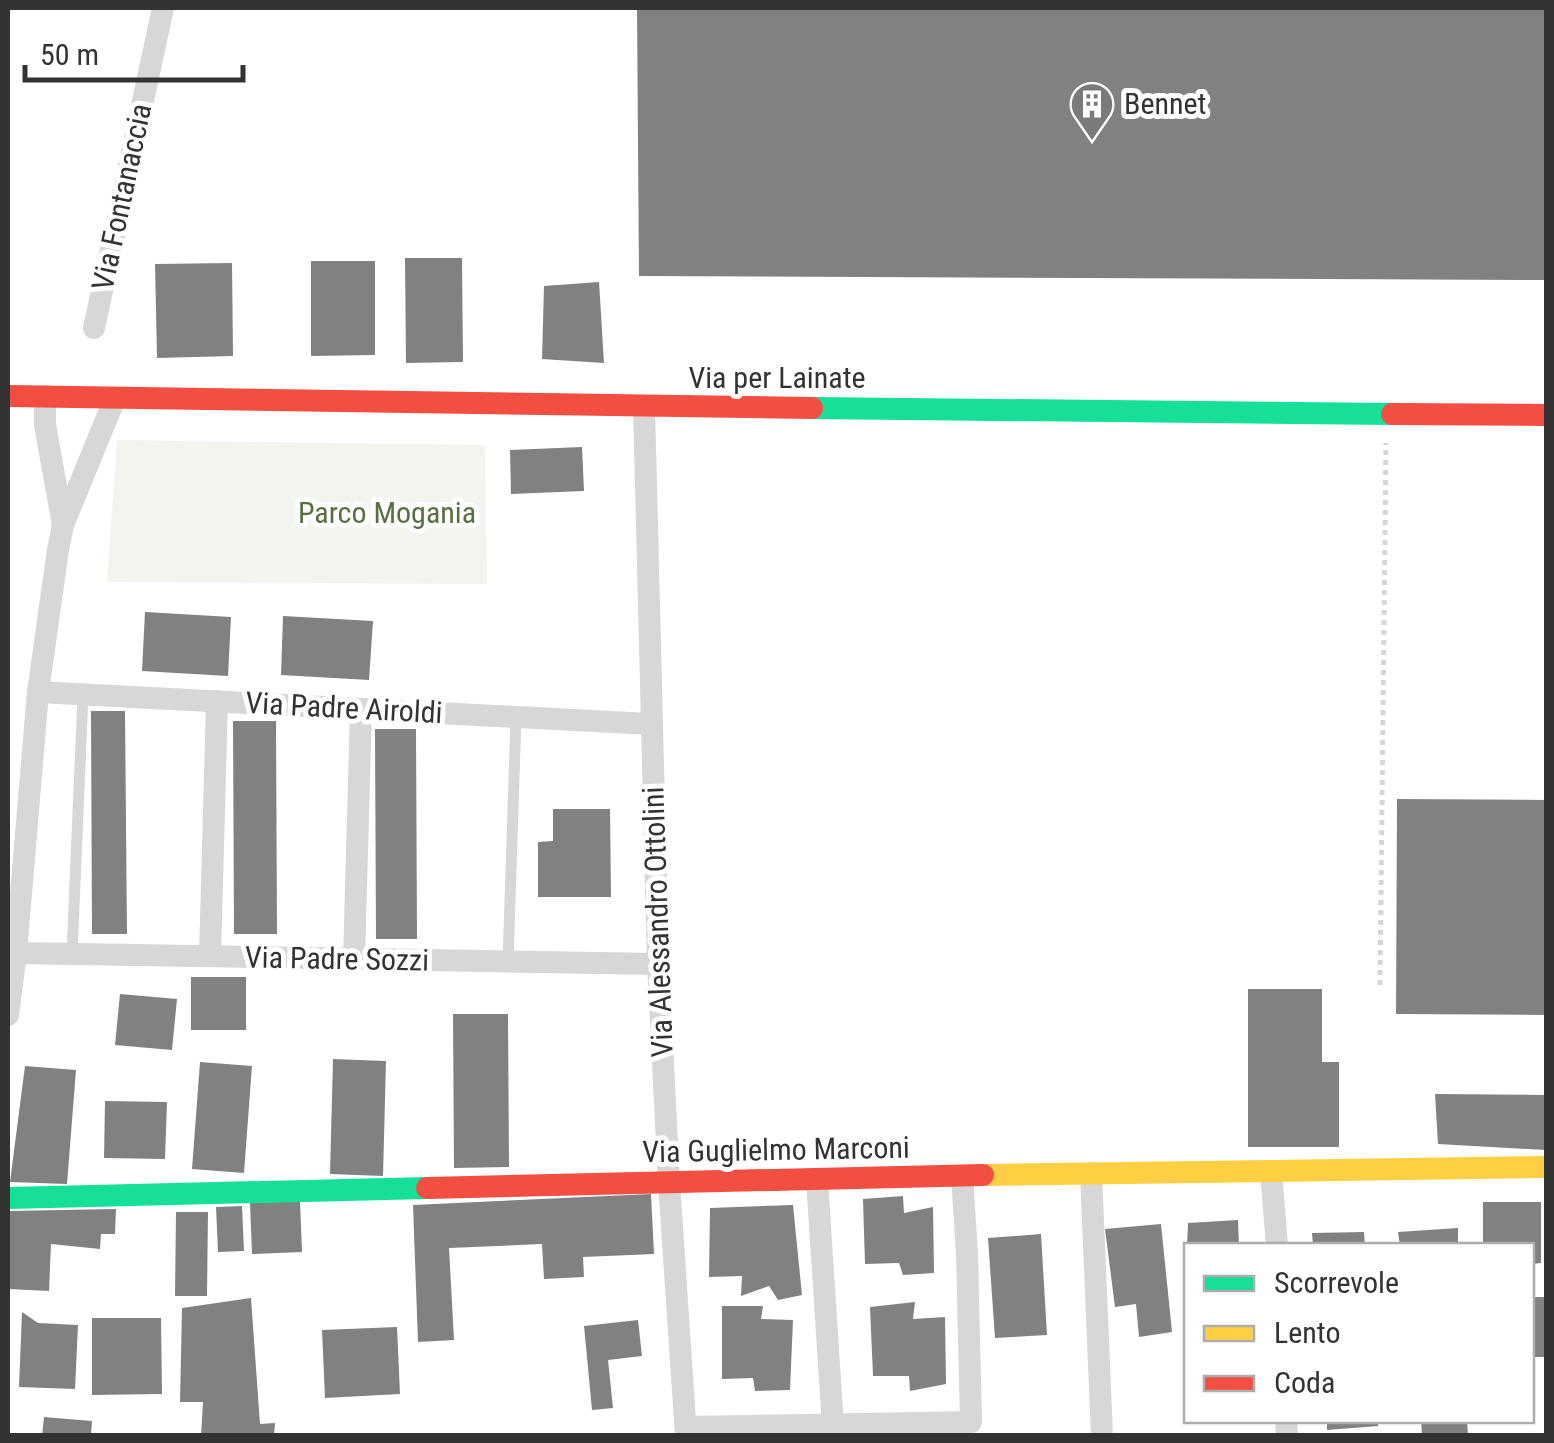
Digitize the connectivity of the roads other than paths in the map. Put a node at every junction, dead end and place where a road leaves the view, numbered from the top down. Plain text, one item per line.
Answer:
1 (163, 8) edge
2 (94, 328) dead end
3 (8, 396) edge
4 (45, 396) junction
5 (115, 398) junction
6 (644, 407) junction
7 (1546, 416) edge
8 (63, 524) junction
9 (38, 692) junction
10 (83, 694) junction
11 (216, 701) junction
12 (361, 708) junction
13 (516, 717) junction
14 (650, 724) junction
15 (16, 953) junction
16 (72, 954) junction
17 (210, 956) junction
18 (354, 959) junction
19 (508, 962) junction
20 (658, 964) junction
21 (8, 1016) edge
22 (1546, 1167) edge
23 (1091, 1172) junction
24 (1270, 1172) junction
25 (962, 1176) junction
26 (816, 1180) junction
27 (669, 1182) junction
28 (8, 1198) edge
29 (1276, 1243) edge
30 (834, 1426) junction
31 (686, 1431) edge
32 (1102, 1436) edge

1 - 2 street, Via Fontanaccia
3 - 4 street, Via per Lainate
4 - 5 street, Via per Lainate
4 - 8 street
5 - 6 street, Via per Lainate
5 - 8 street
6 - 7 street, Via per Lainate
6 - 14 street, Via Alessandro Ottolini
8 - 9 street
9 - 10 street, Via Padre Airoldi
9 - 15 street
10 - 11 street, Via Padre Airoldi
10 - 16 lane
11 - 12 street, Via Padre Airoldi
11 - 17 street
12 - 13 street, Via Padre Airoldi
12 - 18 street
13 - 14 street, Via Padre Airoldi
13 - 19 lane
14 - 20 street, Via Alessandro Ottolini
15 - 16 street, Via Padre Sozzi
15 - 21 street
16 - 17 street, Via Padre Sozzi
17 - 18 street, Via Padre Sozzi
18 - 19 street, Via Padre Sozzi
19 - 20 street, Via Padre Sozzi
20 - 27 street, Via Alessandro Ottolini
22 - 24 street, Via Guglielmo Marconi
23 - 24 street, Via Guglielmo Marconi
23 - 25 street, Via Guglielmo Marconi
23 - 32 street
24 - 29 street
25 - 26 street, Via Guglielmo Marconi
25 - 30 street
26 - 27 street, Via Guglielmo Marconi
26 - 30 street
27 - 28 street, Via Guglielmo Marconi
27 - 31 street, Via Alessandro Ottolini
30 - 31 street

